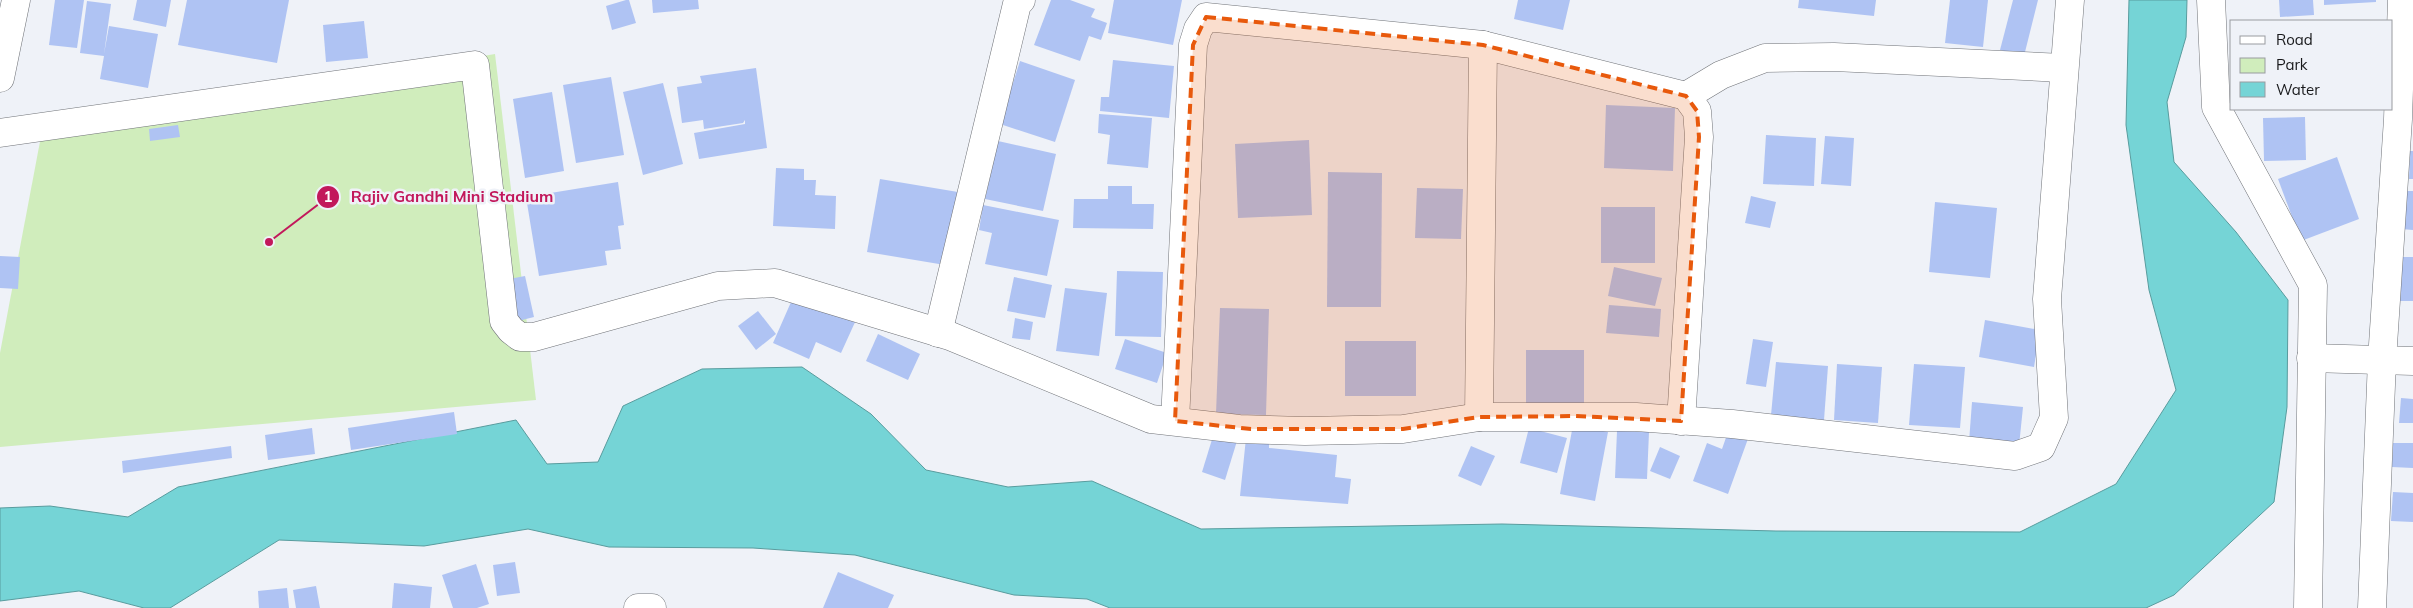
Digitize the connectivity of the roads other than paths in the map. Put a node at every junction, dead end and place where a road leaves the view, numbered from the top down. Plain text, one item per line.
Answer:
1 (16, 0) edge
2 (1021, 0) edge
3 (2070, 0) edge
4 (2211, 0) edge
5 (2402, 0) edge
6 (1483, 44) junction
7 (2063, 68) junction
8 (0, 78) edge
9 (1686, 96) junction
10 (2406, 121) edge
11 (0, 133) edge
12 (938, 332) junction
13 (2311, 358) junction
14 (2382, 360) junction
15 (2413, 361) edge
16 (1479, 418) junction
17 (1175, 421) junction
18 (1681, 421) junction
19 (638, 608) edge
20 (652, 608) edge
21 (2308, 608) edge
22 (2372, 608) edge

1 - 8 street
2 - 12 street
3 - 7 street
4 - 13 street
5 - 10 street
6 - 9 street
6 - 16 street
6 - 17 street
7 - 9 street
7 - 18 street
9 - 18 street
10 - 14 street
11 - 12 street
12 - 17 street
13 - 14 street
13 - 21 street
14 - 15 street
14 - 22 street
16 - 17 street
16 - 18 street
19 - 20 street

